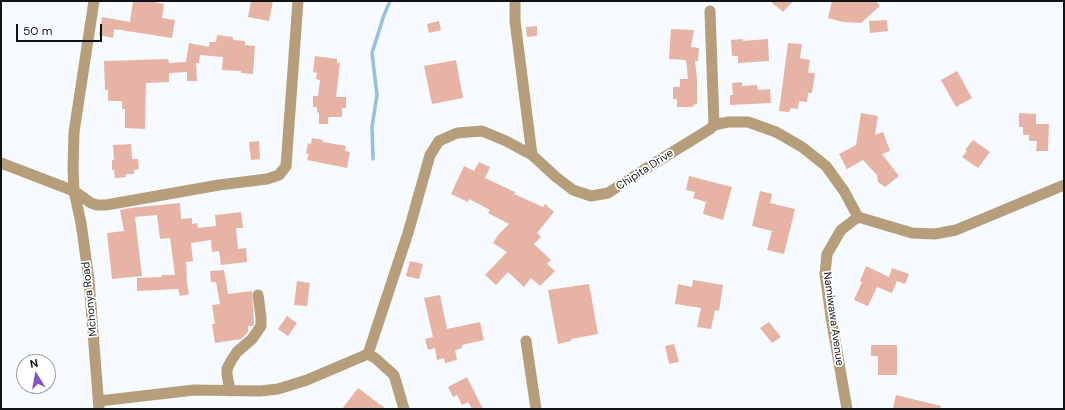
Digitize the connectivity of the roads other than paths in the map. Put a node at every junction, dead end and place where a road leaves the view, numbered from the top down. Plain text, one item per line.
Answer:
1 (94, 1) edge
2 (298, 1) edge
3 (515, 1) edge
4 (710, 11) dead end
5 (714, 124) junction
6 (532, 155) junction
7 (1, 163) edge
8 (1064, 186) edge
9 (74, 191) junction
10 (858, 217) junction
11 (258, 295) dead end
12 (526, 341) dead end
13 (368, 354) junction
14 (230, 391) junction
15 (100, 405) edge
16 (404, 409) edge
17 (536, 409) edge
18 (847, 409) edge

1 - 9 street, Mchonya Road
2 - 9 street
3 - 6 street
4 - 5 street
5 - 6 street, Chipita Drive
5 - 10 street
6 - 13 street, Chipita Drive
7 - 9 street
8 - 10 street
9 - 15 street, Mchonya Road
10 - 18 street, Namiwawa Avenue
11 - 14 street
12 - 17 street
13 - 14 street
13 - 16 street
14 - 15 street

